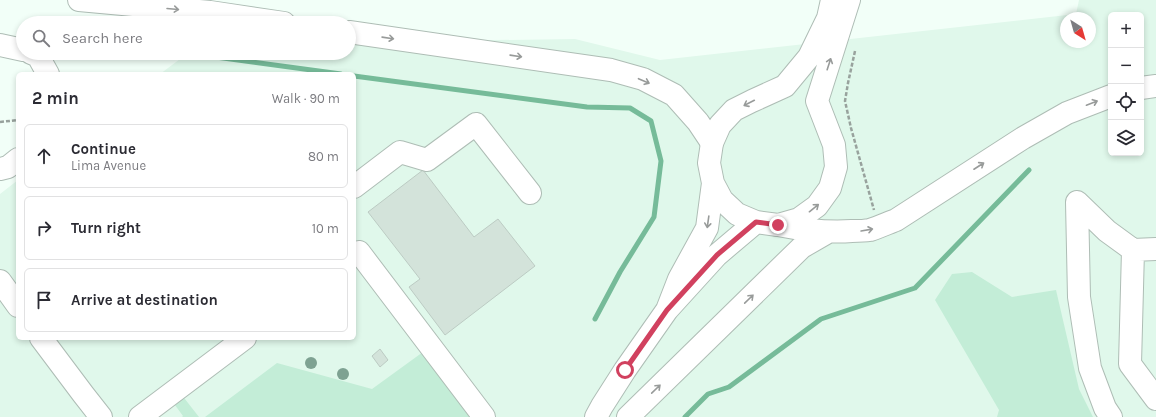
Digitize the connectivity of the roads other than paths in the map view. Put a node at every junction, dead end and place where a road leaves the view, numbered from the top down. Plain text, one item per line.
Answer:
1 (79, 0) edge
2 (832, 0) edge
3 (849, 0) edge
4 (237, 16) edge
5 (356, 33) edge
6 (0, 45) edge
7 (16, 48) edge
8 (40, 60) edge
9 (47, 72) edge
10 (1156, 86) edge
11 (1144, 88) edge
12 (1108, 97) edge
13 (712, 143) junction
14 (16, 161) edge
15 (0, 169) edge
16 (713, 183) junction
17 (356, 185) edge
18 (530, 194) dead end
19 (756, 222) junction
20 (778, 225) junction
21 (828, 232) junction
22 (356, 249) edge
23 (1156, 249) edge
24 (1133, 250) junction
25 (0, 281) edge
26 (16, 303) edge
27 (667, 310) junction
28 (43, 340) edge
29 (242, 340) edge
30 (1156, 399) edge
31 (101, 417) edge
32 (140, 417) edge
33 (484, 417) edge
34 (596, 417) edge
35 (628, 417) edge
36 (1111, 417) edge

1 -> 4 main road
2 -> 13 main road
20 -> 3 main road
5 -> 13 main road
6 - 7 main road
8 - 9 main road
10 - 11 main road
21 -> 12 main road
13 - 16 main road
14 - 15 main road
16 - 19 main road
16 -> 27 main road
17 - 18 main road
19 - 20 main road
19 - 27 main road
20 - 21 main road
35 -> 21 main road
22 - 33 main road
23 - 24 main road
24 - 30 main road
24 - 36 main road
25 - 26 main road
27 - 34 main road
28 - 31 main road
29 - 32 main road

